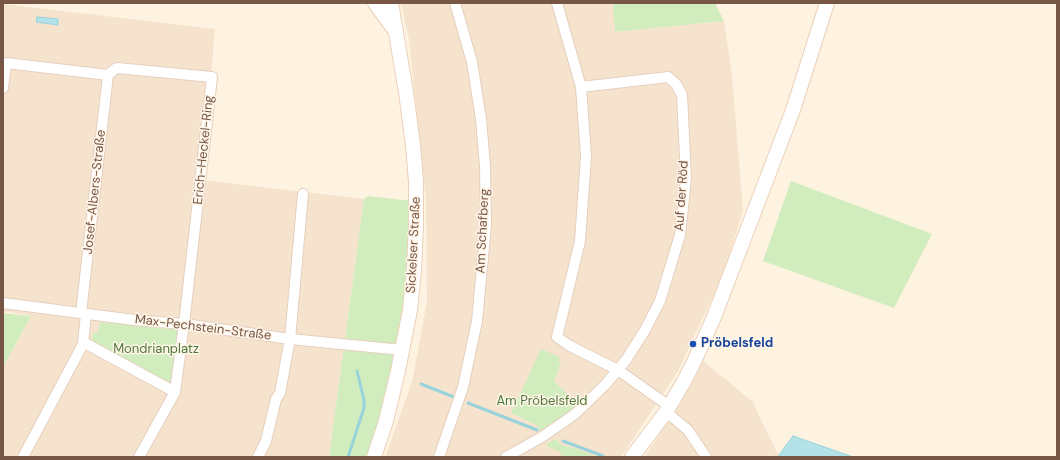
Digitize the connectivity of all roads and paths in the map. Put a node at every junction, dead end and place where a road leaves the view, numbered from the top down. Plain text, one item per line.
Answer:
1 (375, 3) edge
2 (391, 3) edge
3 (455, 3) edge
4 (557, 3) edge
5 (828, 3) edge
6 (395, 30) junction
7 (110, 73) junction
8 (580, 87) junction
9 (3, 88) edge
10 (303, 194) dead end
11 (3, 303) edge
12 (84, 313) junction
13 (184, 324) junction
14 (290, 339) junction
15 (83, 342) junction
16 (402, 350) junction
17 (618, 370) junction
18 (175, 392) junction
19 (668, 409) junction
20 (23, 457) edge
21 (139, 457) edge
22 (258, 457) edge
23 (374, 457) edge
24 (440, 457) edge
25 (506, 457) edge
26 (632, 457) edge
27 (706, 457) edge

1 - 6 main road, Sickelser Straße
2 - 6 main road, Sickelser Straße
3 - 24 street, Am Schafberg
4 - 8 street
5 - 19 main road
6 - 16 main road, Sickelser Straße
7 - 9 street, Erich-Heckel-Ring
7 - 12 street, Josef-Albers-Straße
7 - 13 street, Erich-Heckel-Ring
8 - 17 street
8 - 17 street, Auf der Röd
10 - 14 street
11 - 12 street, Max-Pechstein-Straße
12 - 13 street, Max-Pechstein-Straße
12 - 15 street, Josef-Albers-Straße
13 - 14 street, Max-Pechstein-Straße
13 - 18 street
14 - 16 street, Max-Pechstein-Straße
14 - 22 street
15 - 18 street
15 - 20 street
16 - 23 main road, Sickelser Straße
17 - 19 street
17 - 25 street
18 - 21 street
19 - 26 main road
19 - 27 street

